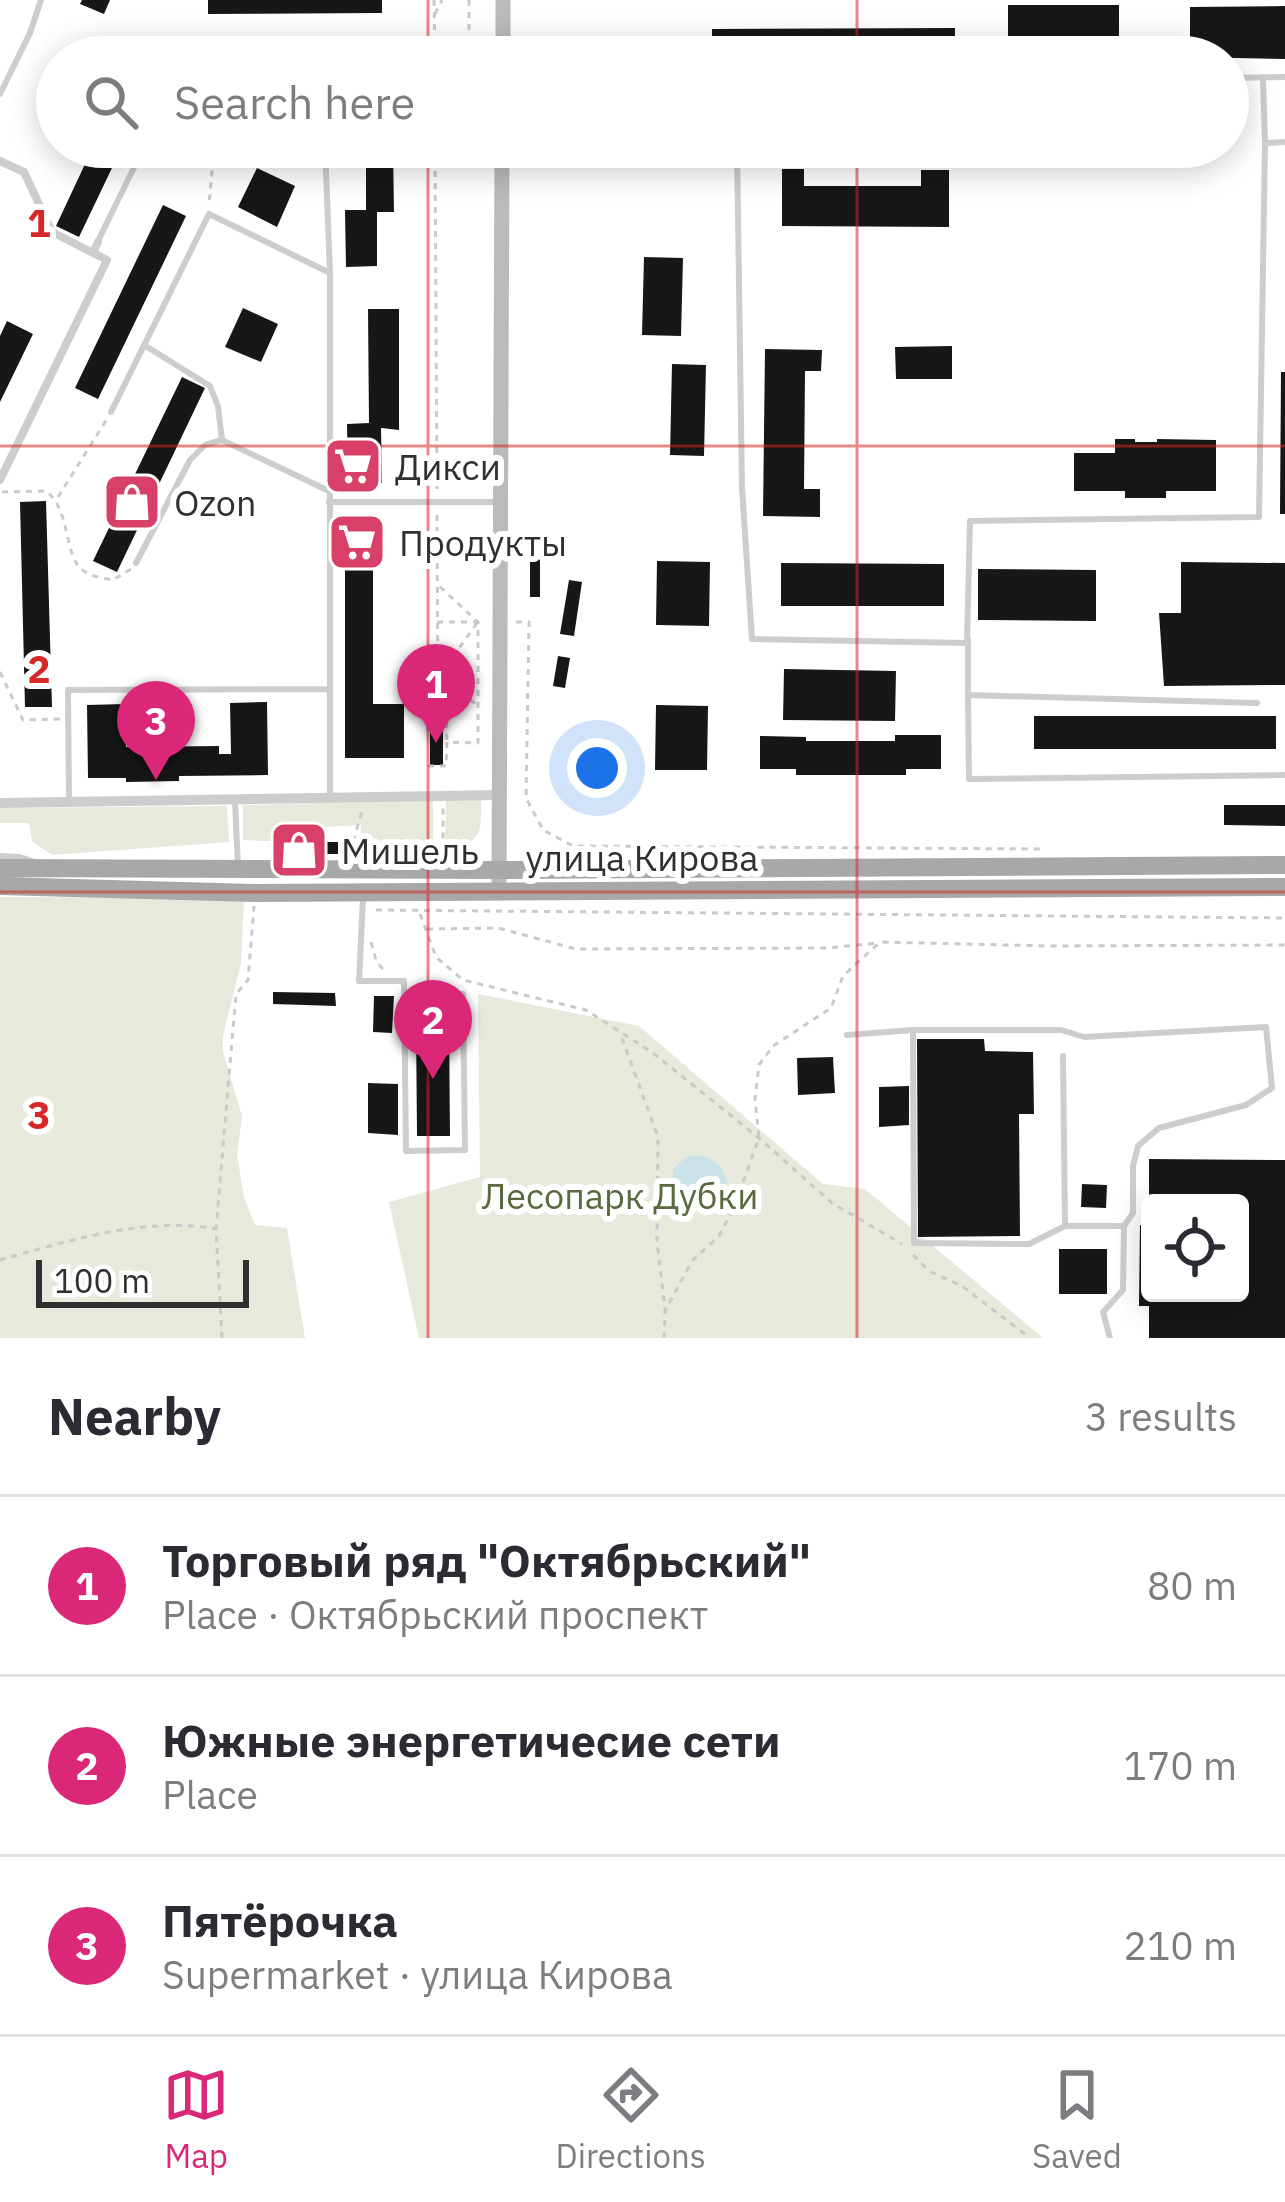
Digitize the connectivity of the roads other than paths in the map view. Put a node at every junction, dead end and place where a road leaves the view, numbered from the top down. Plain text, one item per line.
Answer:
1 (41, 0) edge
2 (503, 0) edge
3 (502, 36) edge
4 (1249, 77) edge
5 (1263, 77) junction
6 (1285, 77) edge
7 (0, 94) edge
8 (1285, 142) edge
9 (1265, 143) junction
10 (0, 161) edge
11 (134, 168) edge
12 (326, 168) edge
13 (502, 168) edge
14 (736, 168) edge
15 (98, 242) joint
16 (93, 253) junction
17 (330, 273) junction
18 (144, 345) junction
19 (112, 412) road end
20 (222, 440) junction
21 (0, 480) edge
22 (329, 491) junction
23 (329, 502) junction
24 (501, 502) junction
25 (136, 563) road end
26 (968, 636) junction
27 (330, 689) junction
28 (968, 695) junction
29 (1257, 703) dead end
30 (1285, 775) edge
31 (500, 796) junction
32 (331, 798) junction
33 (235, 800) junction
34 (69, 802) junction
35 (0, 803) edge
36 (0, 856) edge
37 (1285, 865) edge
38 (0, 868) edge
39 (52, 868) junction
40 (238, 869) junction
41 (499, 870) junction
42 (0, 886) edge
43 (1285, 887) edge
44 (499, 891) junction
45 (363, 901) junction
46 (404, 994) junction
47 (913, 1030) junction
48 (847, 1035) dead end
49 (1063, 1056) dead end
50 (1065, 1226) junction
51 (1124, 1226) junction
52 (1110, 1338) edge

1 - 7 lane
2 - 3 main road
4 - 5 lane
5 - 6 lane
5 - 9 lane
8 - 9 lane
9 - 26 lane
10 - 16 street
11 - 15 lane
12 - 17 lane
13 - 24 main road
14 - 26 lane
15 - 16 street
16 - 21 street
17 - 18 lane
17 - 22 lane
18 - 19 lane
18 - 20 lane
20 - 22 lane
20 - 25 lane
22 - 23 lane
23 - 24 lane
23 - 27 lane
24 - 31 main road
26 - 28 lane
27 - 32 lane
27 - 34 lane
28 - 29 lane
28 - 30 lane
31 - 32 street
31 - 41 main road
32 - 33 street
33 - 34 street
33 - 40 lane
34 - 35 street
36 - 39 lane
37 - 41 main road, улица Кирова
38 - 39 main road, улица Кирова
39 - 40 main road, улица Кирова
40 - 41 main road, улица Кирова
41 - 44 main road
42 - 45 main road, улица Кирова
43 - 44 main road, улица Кирова
44 - 45 main road, улица Кирова
45 - 46 lane
46 - 46 lane
47 - 48 lane
47 - 50 lane
47 - 51 lane
49 - 50 lane
50 - 51 lane
51 - 52 lane

